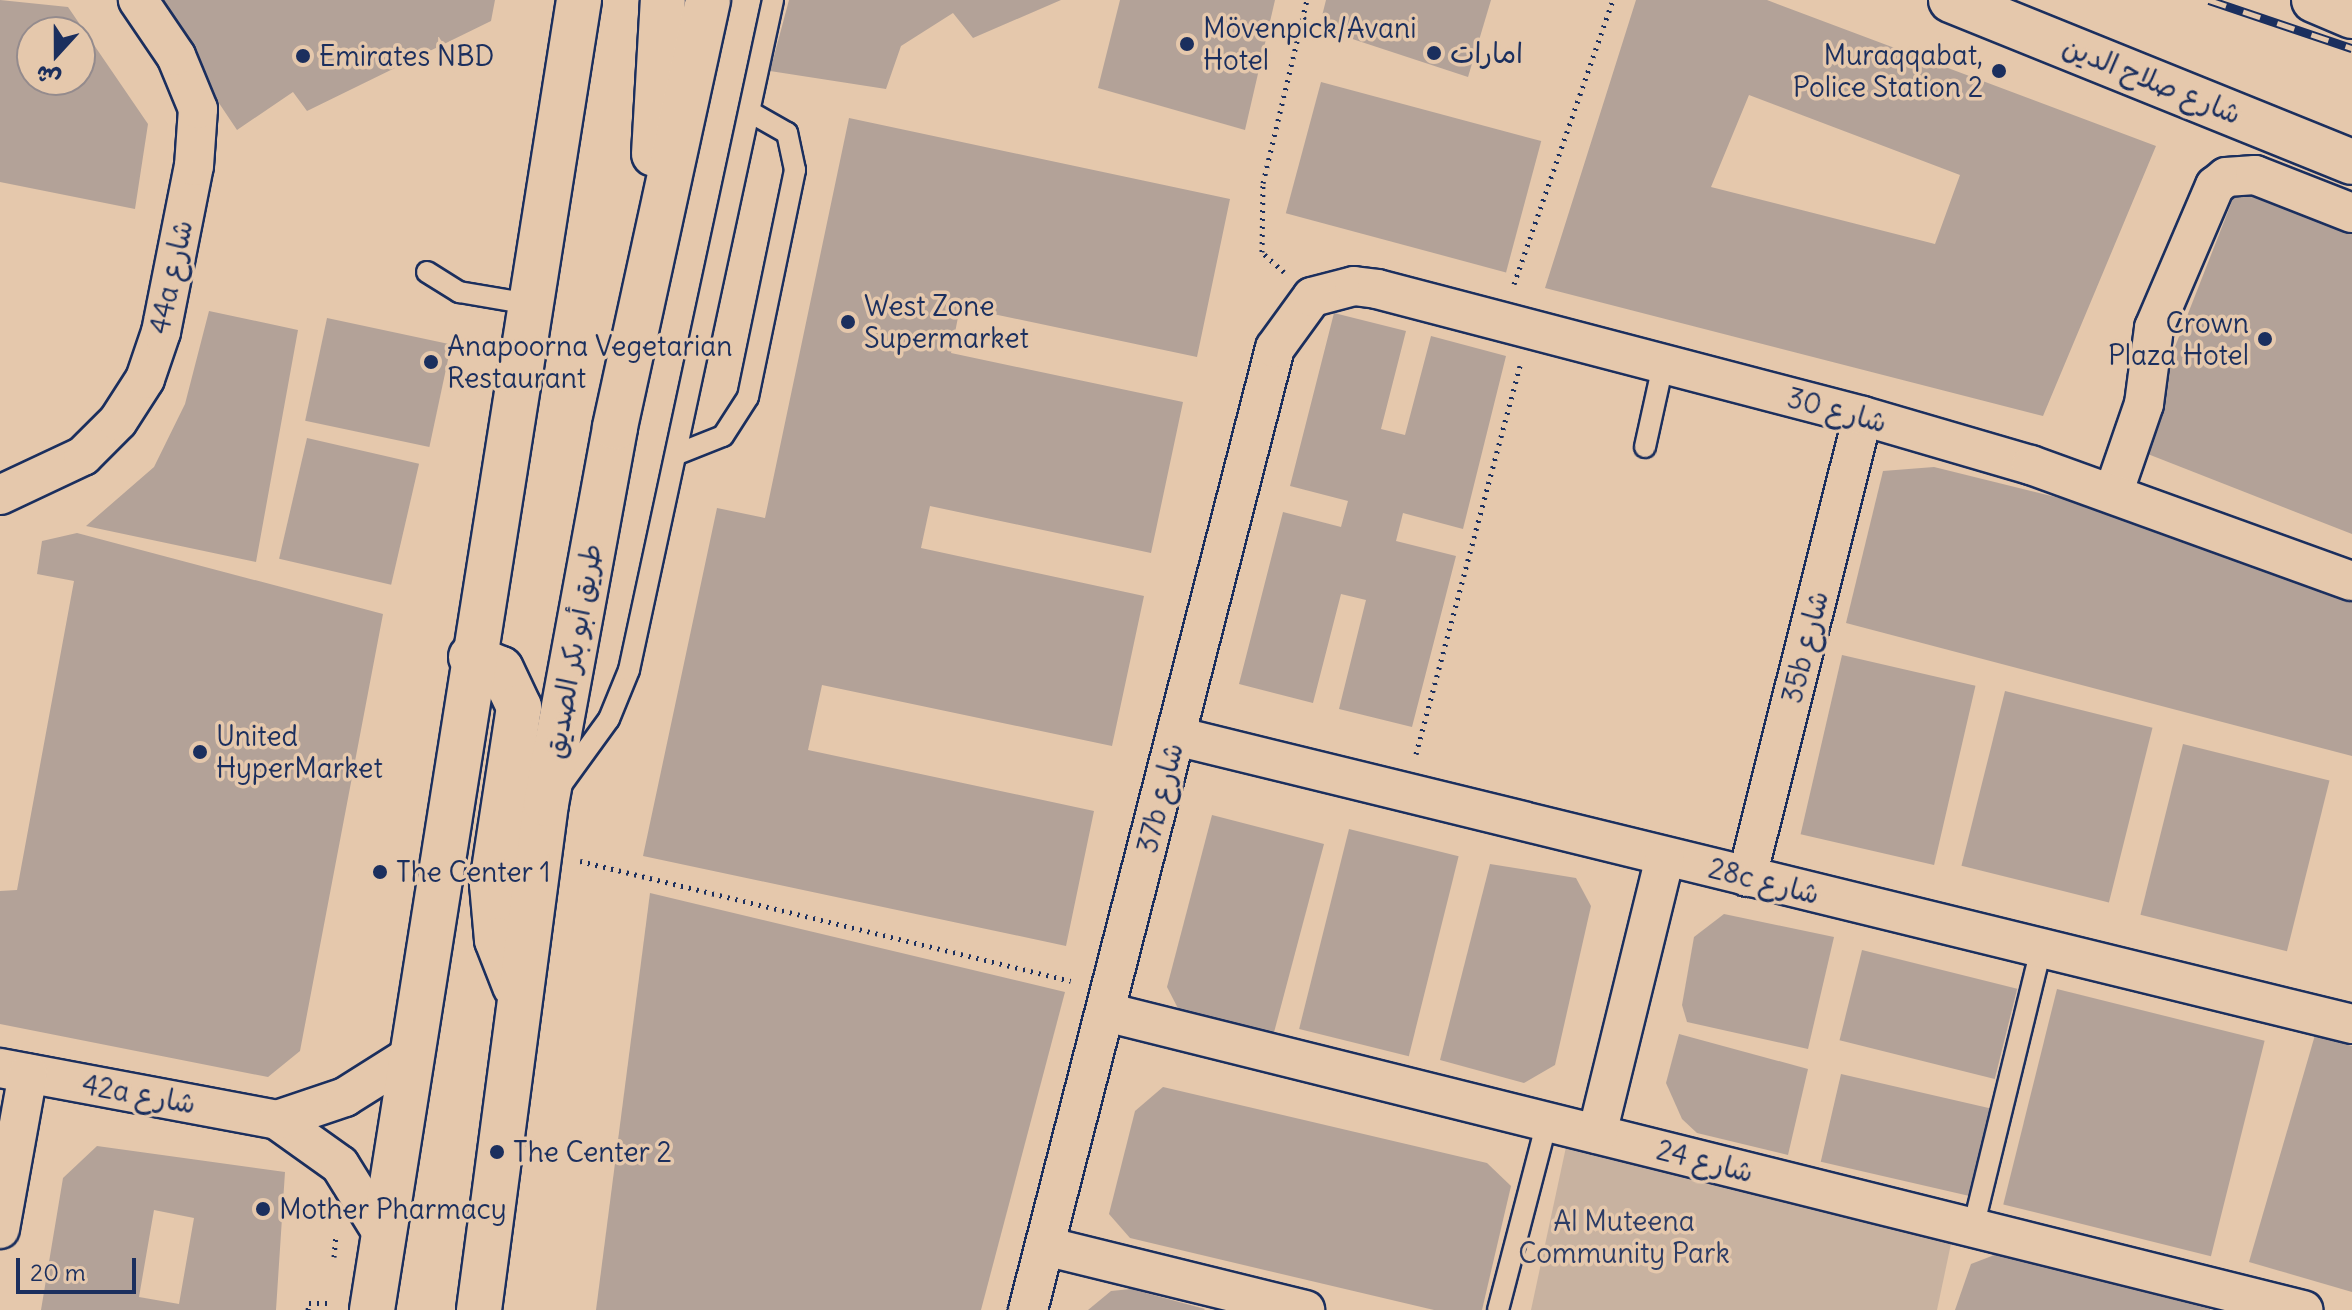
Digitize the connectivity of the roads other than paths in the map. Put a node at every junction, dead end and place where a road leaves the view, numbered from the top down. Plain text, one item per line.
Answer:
1 (138, 0) edge
2 (579, 0) edge
3 (663, 0) edge
4 (708, 0) edge
5 (721, 0) edge
6 (773, 0) edge
7 (1951, 0) edge
8 (2314, 0) edge
9 (2352, 16) edge
10 (695, 62) junction
11 (750, 112) junction
12 (2352, 162) edge
13 (2352, 213) edge
14 (654, 249) junction
15 (427, 272) dead end
16 (1312, 297) joint
17 (529, 304) junction
18 (1663, 365) junction
19 (1863, 416) junction
20 (1645, 447) dead end
21 (680, 453) junction
22 (2113, 494) junction
23 (0, 495) edge
24 (2352, 581) edge
25 (471, 657) junction
26 (1176, 736) junction
27 (546, 804) junction
28 (1665, 857) junction
29 (1747, 877) junction
30 (2041, 948) junction
31 (517, 992) junction
32 (1108, 1001) junction
33 (2352, 1024) edge
34 (407, 1058) junction
35 (14, 1071) edge
36 (277, 1120) junction
37 (1547, 1122) junction
38 (1597, 1134) junction
39 (1973, 1228) junction
40 (0, 1229) edge
41 (381, 1231) junction
42 (1045, 1246) junction
43 (372, 1310) edge
44 (479, 1310) edge
45 (1028, 1310) edge
46 (1305, 1310) edge
47 (1498, 1310) edge
48 (2303, 1310) edge

1 - 23 street, 44a شارع
2 - 17 main road
3 - 14 main road
4 - 10 main road, طريق أبو بكر الصديق
5 - 10 main road
6 - 11 lane
7 - 12 main road, شارع صلاح الدين
8 - 9 main road
10 - 14 main road, طريق أبو بكر الصديق
11 - 21 lane
11 - 21 lane
13 - 22 street
14 - 27 main road, طريق أبو بكر الصديق
15 - 17 lane
16 - 18 street, شارع 30
16 - 26 street, 37b شارع
17 - 25 main road
18 - 19 street, شارع 30
18 - 20 lane
19 - 22 street, شارع 30
19 - 29 street, 35b شارع
21 - 27 lane
22 - 24 street, شارع 30
25 - 31 main road
25 - 34 main road
26 - 28 street, 28c شارع
26 - 32 street, 37b شارع
27 - 31 main road, طريق أبو بكر الصديق
28 - 29 street, 28c شارع
28 - 38 street
29 - 30 street, 28c شارع
30 - 33 street, 28c شارع
30 - 39 lane
31 - 44 main road, طريق أبو بكر الصديق
32 - 37 street, شارع 24
32 - 42 street, 37b شارع
34 - 36 street, 42a شارع
34 - 41 main road
35 - 36 street, 42a شارع
35 - 40 street
36 - 41 street, 42a شارع
37 - 38 street, شارع 24
37 - 47 lane
38 - 39 street, شارع 24
39 - 48 street, شارع 24
41 - 43 main road
42 - 45 street, 37b شارع
42 - 46 street

